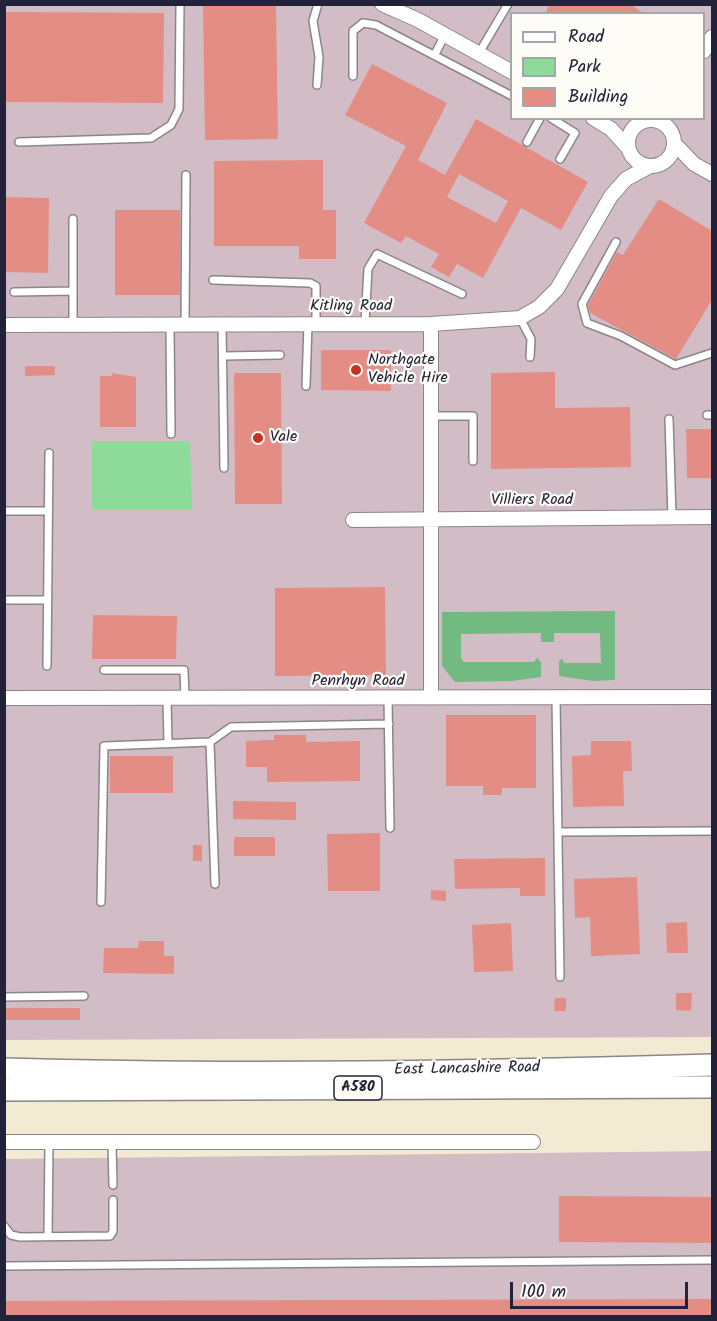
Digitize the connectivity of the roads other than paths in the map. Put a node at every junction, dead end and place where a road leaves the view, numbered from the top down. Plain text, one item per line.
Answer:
1 (180, 4) edge
2 (318, 4) edge
3 (382, 4) edge
4 (508, 4) edge
5 (445, 35) junction
6 (435, 54) junction
7 (479, 54) junction
8 (510, 71) edge
9 (353, 76) dead end
10 (317, 85) dead end
11 (510, 95) edge
12 (539, 120) edge
13 (556, 120) edge
14 (596, 120) edge
15 (644, 122) edge
16 (668, 123) edge
17 (611, 129) junction
18 (19, 142) dead end
19 (526, 142) dead end
20 (674, 143) junction
21 (630, 151) junction
22 (560, 159) dead end
23 (664, 162) junction
24 (694, 164) junction
25 (650, 166) junction
26 (712, 174) edge
27 (186, 175) dead end
28 (627, 179) junction
29 (73, 219) dead end
30 (616, 242) dead end
31 (213, 280) dead end
32 (73, 291) junction
33 (14, 292) dead end
34 (462, 294) dead end
35 (520, 318) junction
36 (222, 323) junction
37 (312, 323) junction
38 (365, 323) junction
39 (73, 324) junction
40 (170, 324) junction
41 (185, 324) junction
42 (431, 324) junction
43 (4, 325) edge
44 (712, 353) edge
45 (280, 355) dead end
46 (224, 357) junction
47 (530, 357) dead end
48 (306, 386) dead end
49 (432, 416) junction
50 (669, 418) dead end
51 (171, 434) dead end
52 (49, 453) dead end
53 (473, 461) dead end
54 (224, 468) dead end
55 (4, 511) edge
56 (48, 511) junction
57 (672, 517) junction
58 (712, 517) edge
59 (431, 519) junction
60 (353, 520) dead end
61 (4, 600) edge
62 (47, 600) junction
63 (47, 666) dead end
64 (104, 670) dead end
65 (4, 698) edge
66 (388, 698) junction
67 (431, 698) junction
68 (556, 698) junction
69 (712, 698) edge
70 (167, 699) junction
71 (185, 699) junction
72 (389, 724) junction
73 (210, 742) junction
74 (168, 744) junction
75 (390, 828) dead end
76 (712, 831) edge
77 (558, 832) junction
78 (215, 885) dead end
79 (101, 902) dead end
80 (560, 977) dead end
81 (84, 996) dead end
82 (4, 997) edge
83 (712, 1065) edge
84 (4, 1069) edge
85 (712, 1087) edge
86 (4, 1090) edge
87 (5, 1142) edge
88 (49, 1142) junction
89 (533, 1142) dead end
90 (112, 1143) junction
91 (4, 1153) edge
92 (113, 1185) dead end
93 (113, 1200) dead end
94 (4, 1226) edge
95 (48, 1236) junction
96 (712, 1260) edge
97 (4, 1266) edge

1 - 18 lane
2 - 10 lane
3 - 5 street
4 - 7 lane
5 - 6 lane
5 - 7 street
6 - 9 lane
6 - 11 lane
7 - 8 street
12 - 19 lane
13 - 22 lane
14 - 17 street
15 - 16 street
15 - 17 street
15 - 21 street
16 - 20 street
17 - 21 street
20 - 23 street
20 - 24 street
21 - 25 street
21 - 28 street
23 - 24 street
23 - 25 street
24 - 26 street
25 - 28 street
27 - 41 lane
28 - 35 street
29 - 32 lane
30 - 44 lane
31 - 37 lane
32 - 33 lane
32 - 39 lane
34 - 38 lane
35 - 42 street, Kitling Road
35 - 47 lane
36 - 37 street, Kitling Road
36 - 41 street, Kitling Road
36 - 46 lane
37 - 38 street, Kitling Road
37 - 48 lane
38 - 42 street, Kitling Road
39 - 40 street, Kitling Road
39 - 43 street, Kitling Road
40 - 41 street, Kitling Road
40 - 51 lane
42 - 49 street
45 - 46 lane
46 - 54 lane
49 - 53 lane
49 - 59 street
50 - 57 lane
52 - 56 lane
55 - 56 lane
56 - 62 lane
57 - 58 street, Villiers Road
57 - 59 street, Villiers Road
59 - 60 street, Villiers Road
59 - 67 street
61 - 62 lane
62 - 63 lane
64 - 71 lane
65 - 70 street, Penrhyn Road
66 - 67 street, Penrhyn Road
66 - 71 street, Penrhyn Road
66 - 72 lane
67 - 68 street, Penrhyn Road
68 - 69 street, Penrhyn Road
68 - 77 lane
70 - 71 street, Penrhyn Road
70 - 74 lane
72 - 73 lane
72 - 75 lane
73 - 74 lane
73 - 78 lane
74 - 79 lane
76 - 77 lane
77 - 80 lane
81 - 82 lane
83 - 84 highway, East Lancashire Road / A580
85 - 86 highway, East Lancashire Road / A580
87 - 88 street
87 - 91 lane
88 - 90 street
88 - 95 lane
89 - 90 street
90 - 92 lane
93 - 95 lane
94 - 95 lane
96 - 97 lane

